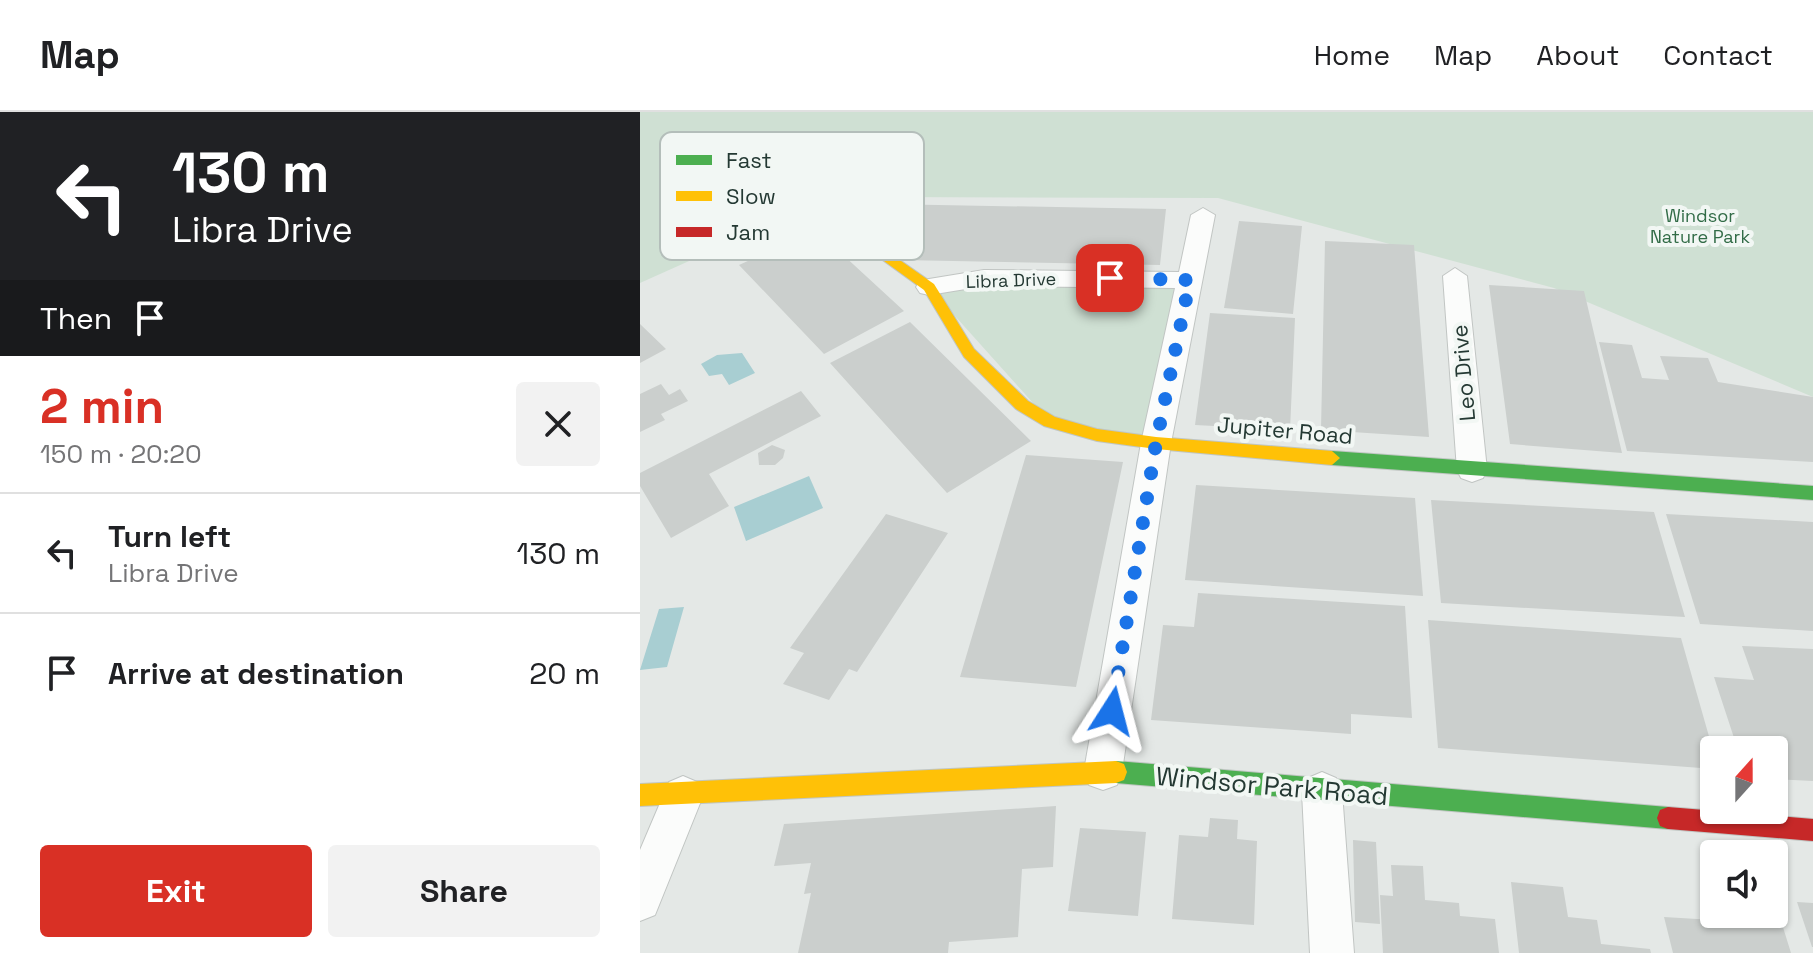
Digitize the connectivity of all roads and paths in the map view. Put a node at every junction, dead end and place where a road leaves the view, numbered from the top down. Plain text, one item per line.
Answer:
1 (1203, 215) dead end
2 (892, 260) edge
3 (1455, 276) dead end
4 (1190, 280) junction
5 (929, 287) junction
6 (1156, 443) junction
7 (1472, 470) junction
8 (1813, 493) edge
9 (1103, 771) junction
10 (1322, 792) junction
11 (640, 795) edge
12 (683, 796) junction
13 (1813, 830) edge
14 (640, 900) edge
15 (1332, 953) edge

1 - 4 street
2 - 5 street, Jupiter Road
3 - 7 street, Leo Drive
4 - 5 street, Libra Drive
4 - 6 street
5 - 6 street, Jupiter Road
6 - 7 street, Jupiter Road
6 - 9 street
7 - 8 street, Jupiter Road
9 - 10 street, Windsor Park Road
9 - 12 street, Windsor Park Road
10 - 13 street, Windsor Park Road
10 - 15 street
11 - 12 street, Windsor Park Road
12 - 14 street

